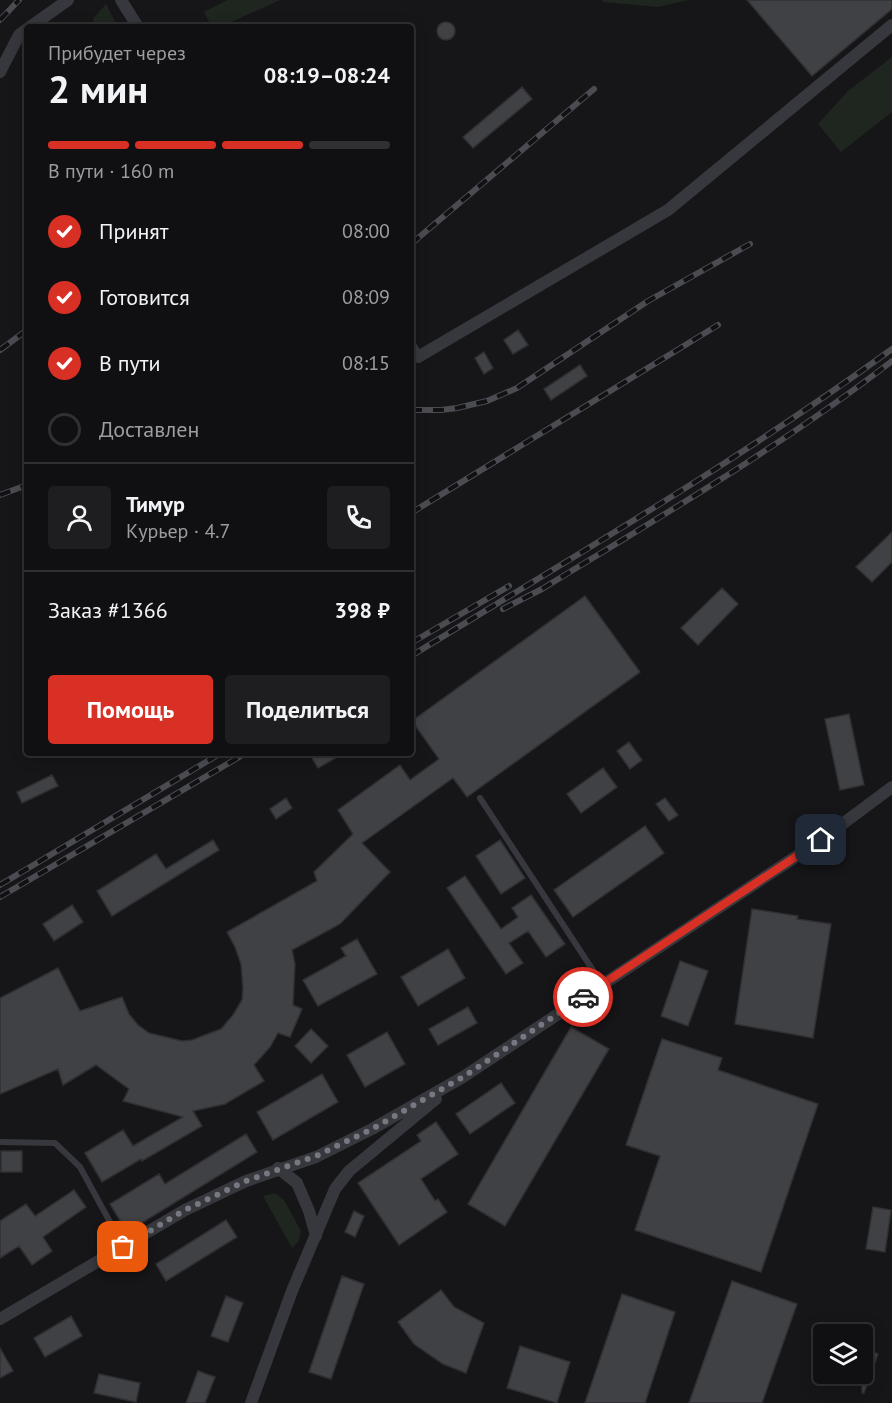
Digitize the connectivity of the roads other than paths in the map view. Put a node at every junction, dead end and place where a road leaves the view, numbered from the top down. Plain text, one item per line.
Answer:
1 (68, 0) edge
2 (121, 0) edge
3 (34, 24) edge
4 (136, 24) edge
5 (892, 25) edge
6 (24, 31) edge
7 (0, 72) edge
8 (414, 351) edge
9 (892, 787) edge
10 (480, 798) dead end
11 (602, 984) junction
12 (463, 1077) junction
13 (0, 1142) edge
14 (278, 1168) junction
15 (316, 1236) junction
16 (123, 1247) junction
17 (0, 1319) edge
18 (251, 1403) edge

1 - 3 street
2 - 4 street
5 - 8 street
6 - 7 street
9 - 11 street
10 - 11 lane
11 - 12 street
12 - 14 street
12 - 15 street
13 - 16 lane
14 - 15 street
14 - 16 street
15 - 18 street
16 - 17 street

